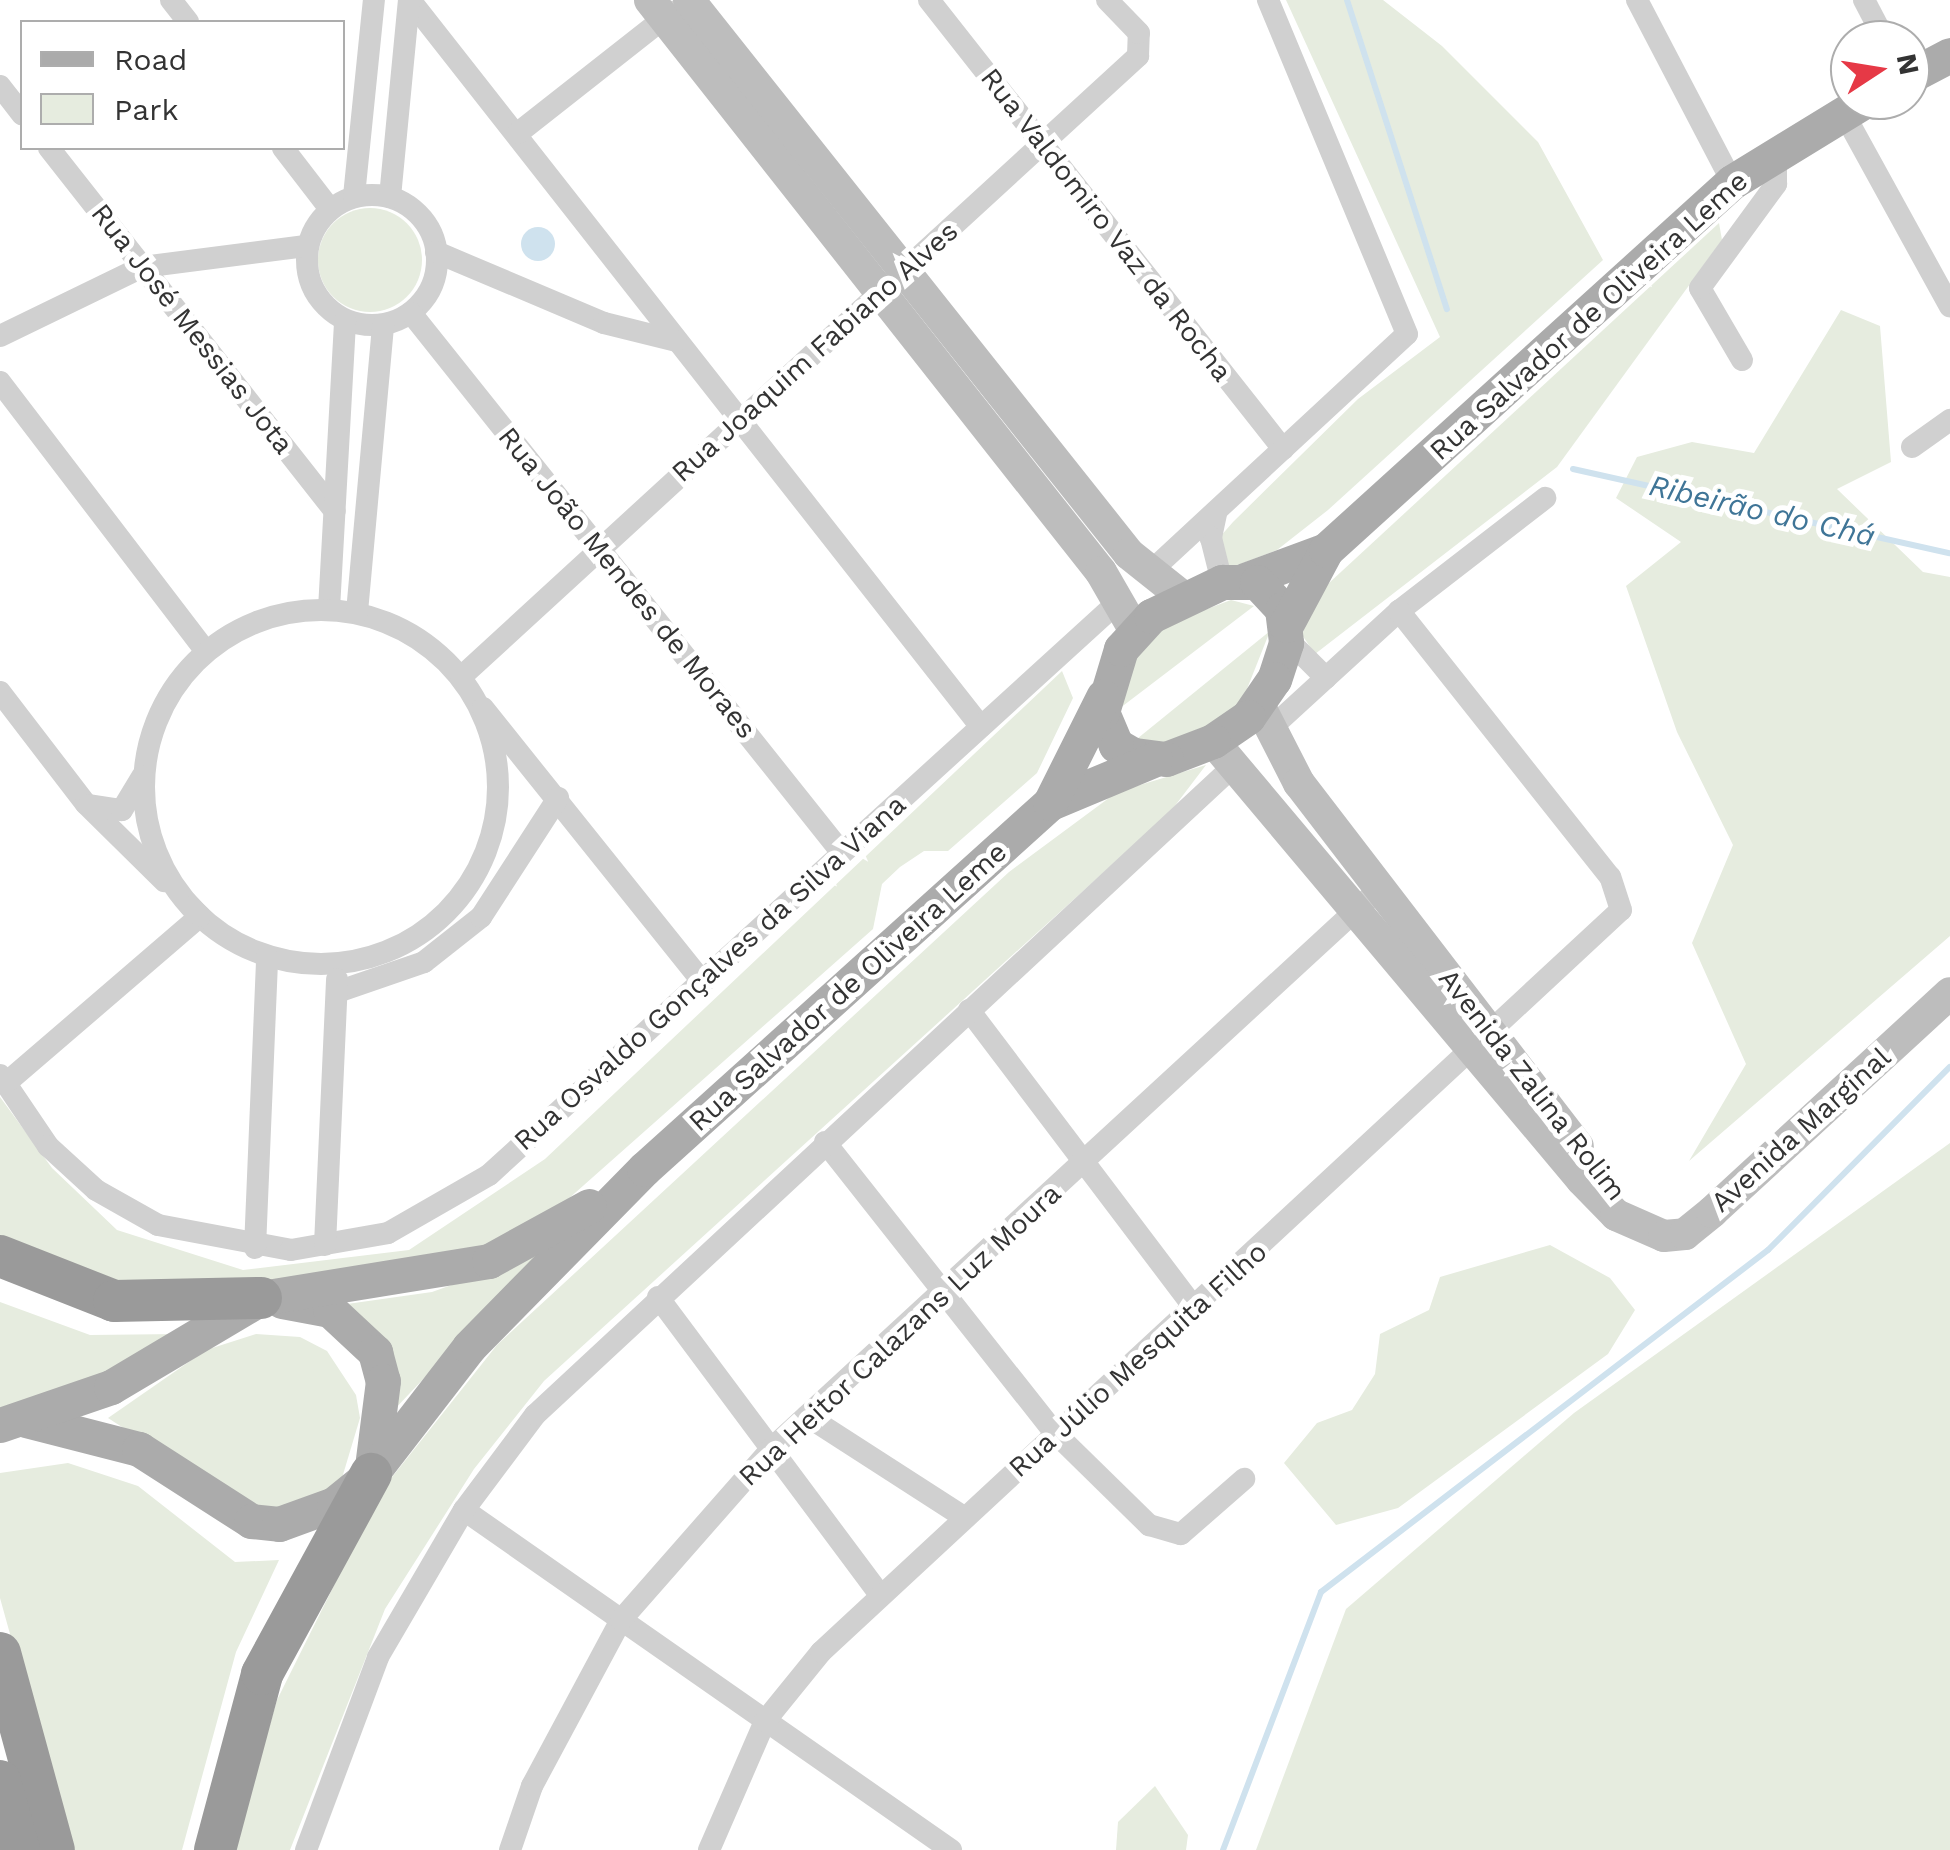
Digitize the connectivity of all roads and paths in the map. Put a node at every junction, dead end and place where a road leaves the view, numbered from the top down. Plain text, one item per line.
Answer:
1 (170, 0) edge
2 (374, 0) edge
3 (410, 0) edge
4 (929, 0) edge
5 (1106, 0) edge
6 (1268, 0) edge
7 (1637, 0) edge
8 (673, 4) edge
9 (186, 20) edge
10 (0, 86) edge
11 (20, 111) edge
12 (1830, 120) edge
13 (1861, 120) edge
14 (518, 133) junction
15 (1043, 146) junction
16 (50, 150) edge
17 (285, 150) edge
18 (1776, 151) junction
19 (1732, 182) junction
20 (354, 196) junction
21 (390, 197) junction
22 (330, 209) junction
23 (306, 246) junction
24 (436, 252) junction
25 (142, 267) junction
26 (907, 271) junction
27 (882, 296) junction
28 (1950, 307) edge
29 (410, 314) junction
30 (346, 320) junction
31 (383, 325) junction
32 (0, 336) edge
33 (676, 342) junction
34 (1742, 360) dead end
35 (0, 382) edge
36 (742, 418) junction
37 (1950, 420) edge
38 (1912, 447) dead end
39 (1283, 449) junction
40 (1545, 498) dead end
41 (335, 511) junction
42 (1216, 514) junction
43 (599, 547) junction
44 (1326, 550) junction
45 (1150, 572) junction
46 (1234, 581) junction
47 (1182, 597) junction
48 (329, 609) junction
49 (1399, 611) junction
50 (357, 612) junction
51 (1127, 616) junction
52 (1287, 632) junction
53 (206, 652) junction
54 (461, 677) junction
55 (1326, 678) junction
56 (0, 692) edge
57 (1102, 697) junction
58 (475, 698) junction
59 (1264, 718) junction
60 (981, 727) junction
61 (1225, 752) junction
62 (1155, 759) junction
63 (147, 762) junction
64 (499, 783) junction
65 (554, 794) junction
66 (1050, 802) junction
67 (86, 804) junction
68 (842, 853) junction
69 (1369, 897) junction
70 (200, 916) junction
71 (267, 956) junction
72 (338, 964) junction
73 (703, 982) junction
74 (336, 992) junction
75 (1950, 993) edge
76 (969, 1010) junction
77 (1483, 1042) junction
78 (3, 1080) edge
79 (825, 1142) junction
80 (1082, 1164) junction
81 (644, 1170) junction
82 (1641, 1227) joint
83 (324, 1245) junction
84 (254, 1248) junction
85 (0, 1256) edge
86 (938, 1292) junction
87 (658, 1297) junction
88 (262, 1298) junction
89 (1196, 1309) junction
90 (807, 1416) junction
91 (13, 1422) edge
92 (1055, 1434) junction
93 (774, 1447) junction
94 (371, 1474) junction
95 (1244, 1480) dead end
96 (464, 1510) junction
97 (964, 1517) junction
98 (880, 1594) junction
99 (621, 1620) junction
100 (0, 1652) edge
101 (765, 1721) junction
102 (0, 1780) edge
103 (918, 1842) edge
104 (19, 1850) edge
105 (54, 1850) edge
106 (215, 1850) edge
107 (306, 1850) edge
108 (510, 1850) edge
109 (709, 1850) edge
110 (951, 1850) edge

1 - 9 street
2 - 20 street
3 - 14 street
3 - 21 street
4 - 15 street, Rua Valdomiro Vaz da Rocha
5 - 15 street, Rua Joaquim Fabiano Alves
6 - 39 street
7 - 19 street
8 - 14 street
8 - 26 main road
8 - 27 main road
10 - 11 street
12 - 18 main road, Rua Salvador de Oliveira Leme
13 - 28 street
14 - 33 street
15 - 26 street, Rua Joaquim Fabiano Alves
15 - 39 street, Rua Valdomiro Vaz da Rocha
16 - 25 street, Rua José Messias Jota
17 - 22 street
18 - 19 main road, Rua Salvador de Oliveira Leme
18 - 34 street
19 - 44 main road, Rua Salvador de Oliveira Leme
20 - 21 street
20 - 22 street
21 - 24 street
22 - 23 street
23 - 25 street
23 - 30 street
24 - 29 street
24 - 33 street
25 - 32 street
25 - 41 street, Rua José Messias Jota
26 - 27 street, Rua Joaquim Fabiano Alves
26 - 45 main road
27 - 36 street, Rua Joaquim Fabiano Alves
27 - 51 main road
29 - 31 street
29 - 43 street, Rua João Mendes de Moraes
30 - 31 street
30 - 41 street
31 - 50 street
33 - 36 street
35 - 53 street
36 - 43 street, Rua Joaquim Fabiano Alves
36 - 60 street
37 - 38 street
39 - 42 street
40 - 49 street
41 - 48 street
42 - 45 street
42 - 46 street
43 - 54 street, Rua Joaquim Fabiano Alves
43 - 68 street, Rua João Mendes de Moraes
44 - 46 main road
44 - 52 main road
45 - 47 main road
46 - 47 main road
46 - 52 main road
47 - 51 main road
48 - 50 street
48 - 53 street
49 - 55 street
49 - 77 street, Rua Júlio Mesquita Filho
50 - 54 street
51 - 57 main road
51 - 60 street, Rua Osvaldo Gonçalves da Silva Viana
52 - 55 street
52 - 59 main road
53 - 63 street
54 - 58 street
55 - 59 street
56 - 67 street
57 - 62 main road
57 - 66 main road
58 - 64 street
58 - 65 street
59 - 61 main road
59 - 69 main road, Avenida Zalina Rolim
60 - 68 street, Rua Osvaldo Gonçalves da Silva Viana
61 - 62 main road
61 - 69 main road, Avenida Zalina Rolim
61 - 76 street
62 - 66 main road
63 - 67 street
63 - 70 street
64 - 65 street
64 - 72 street
65 - 73 street
65 - 74 street
66 - 81 main road, Rua Salvador de Oliveira Leme
67 - 70 street
68 - 73 street, Rua Osvaldo Gonçalves da Silva Viana
69 - 77 main road, Avenida Zalina Rolim
69 - 80 street, Rua Heitor Calazans Luz Moura
70 - 71 street
70 - 78 street
71 - 72 street
71 - 84 street
72 - 74 street
73 - 83 street, Rua Osvaldo Gonçalves da Silva Viana
74 - 83 street
75 - 82 main road, Avenida Marginal
76 - 79 street
76 - 80 street
77 - 82 main road, Avenida Zalina Rolim
77 - 89 street, Rua Júlio Mesquita Filho
78 - 84 street, Rua Osvaldo Gonçalves da Silva Viana
79 - 86 street
79 - 87 street
80 - 86 street, Rua Heitor Calazans Luz Moura
80 - 89 street
81 - 88 main road
81 - 94 main road
83 - 84 street, Rua Osvaldo Gonçalves da Silva Viana
85 - 88 highway
86 - 90 street, Rua Heitor Calazans Luz Moura
86 - 92 street
87 - 93 street
87 - 96 street
88 - 91 main road
88 - 94 main road
89 - 92 street, Rua Júlio Mesquita Filho
90 - 93 street, Rua Heitor Calazans Luz Moura
90 - 97 street
91 - 94 main road
92 - 95 street
92 - 97 street, Rua Júlio Mesquita Filho
93 - 98 street
93 - 99 street, Rua Heitor Calazans Luz Moura
94 - 106 highway
96 - 99 street
96 - 107 street
97 - 98 street, Rua Júlio Mesquita Filho
98 - 101 street, Rua Júlio Mesquita Filho
99 - 101 street
99 - 108 street, Rua Heitor Calazans Luz Moura
100 - 105 highway
101 - 103 street
101 - 109 street, Rua Júlio Mesquita Filho
102 - 104 highway
103 - 110 street

